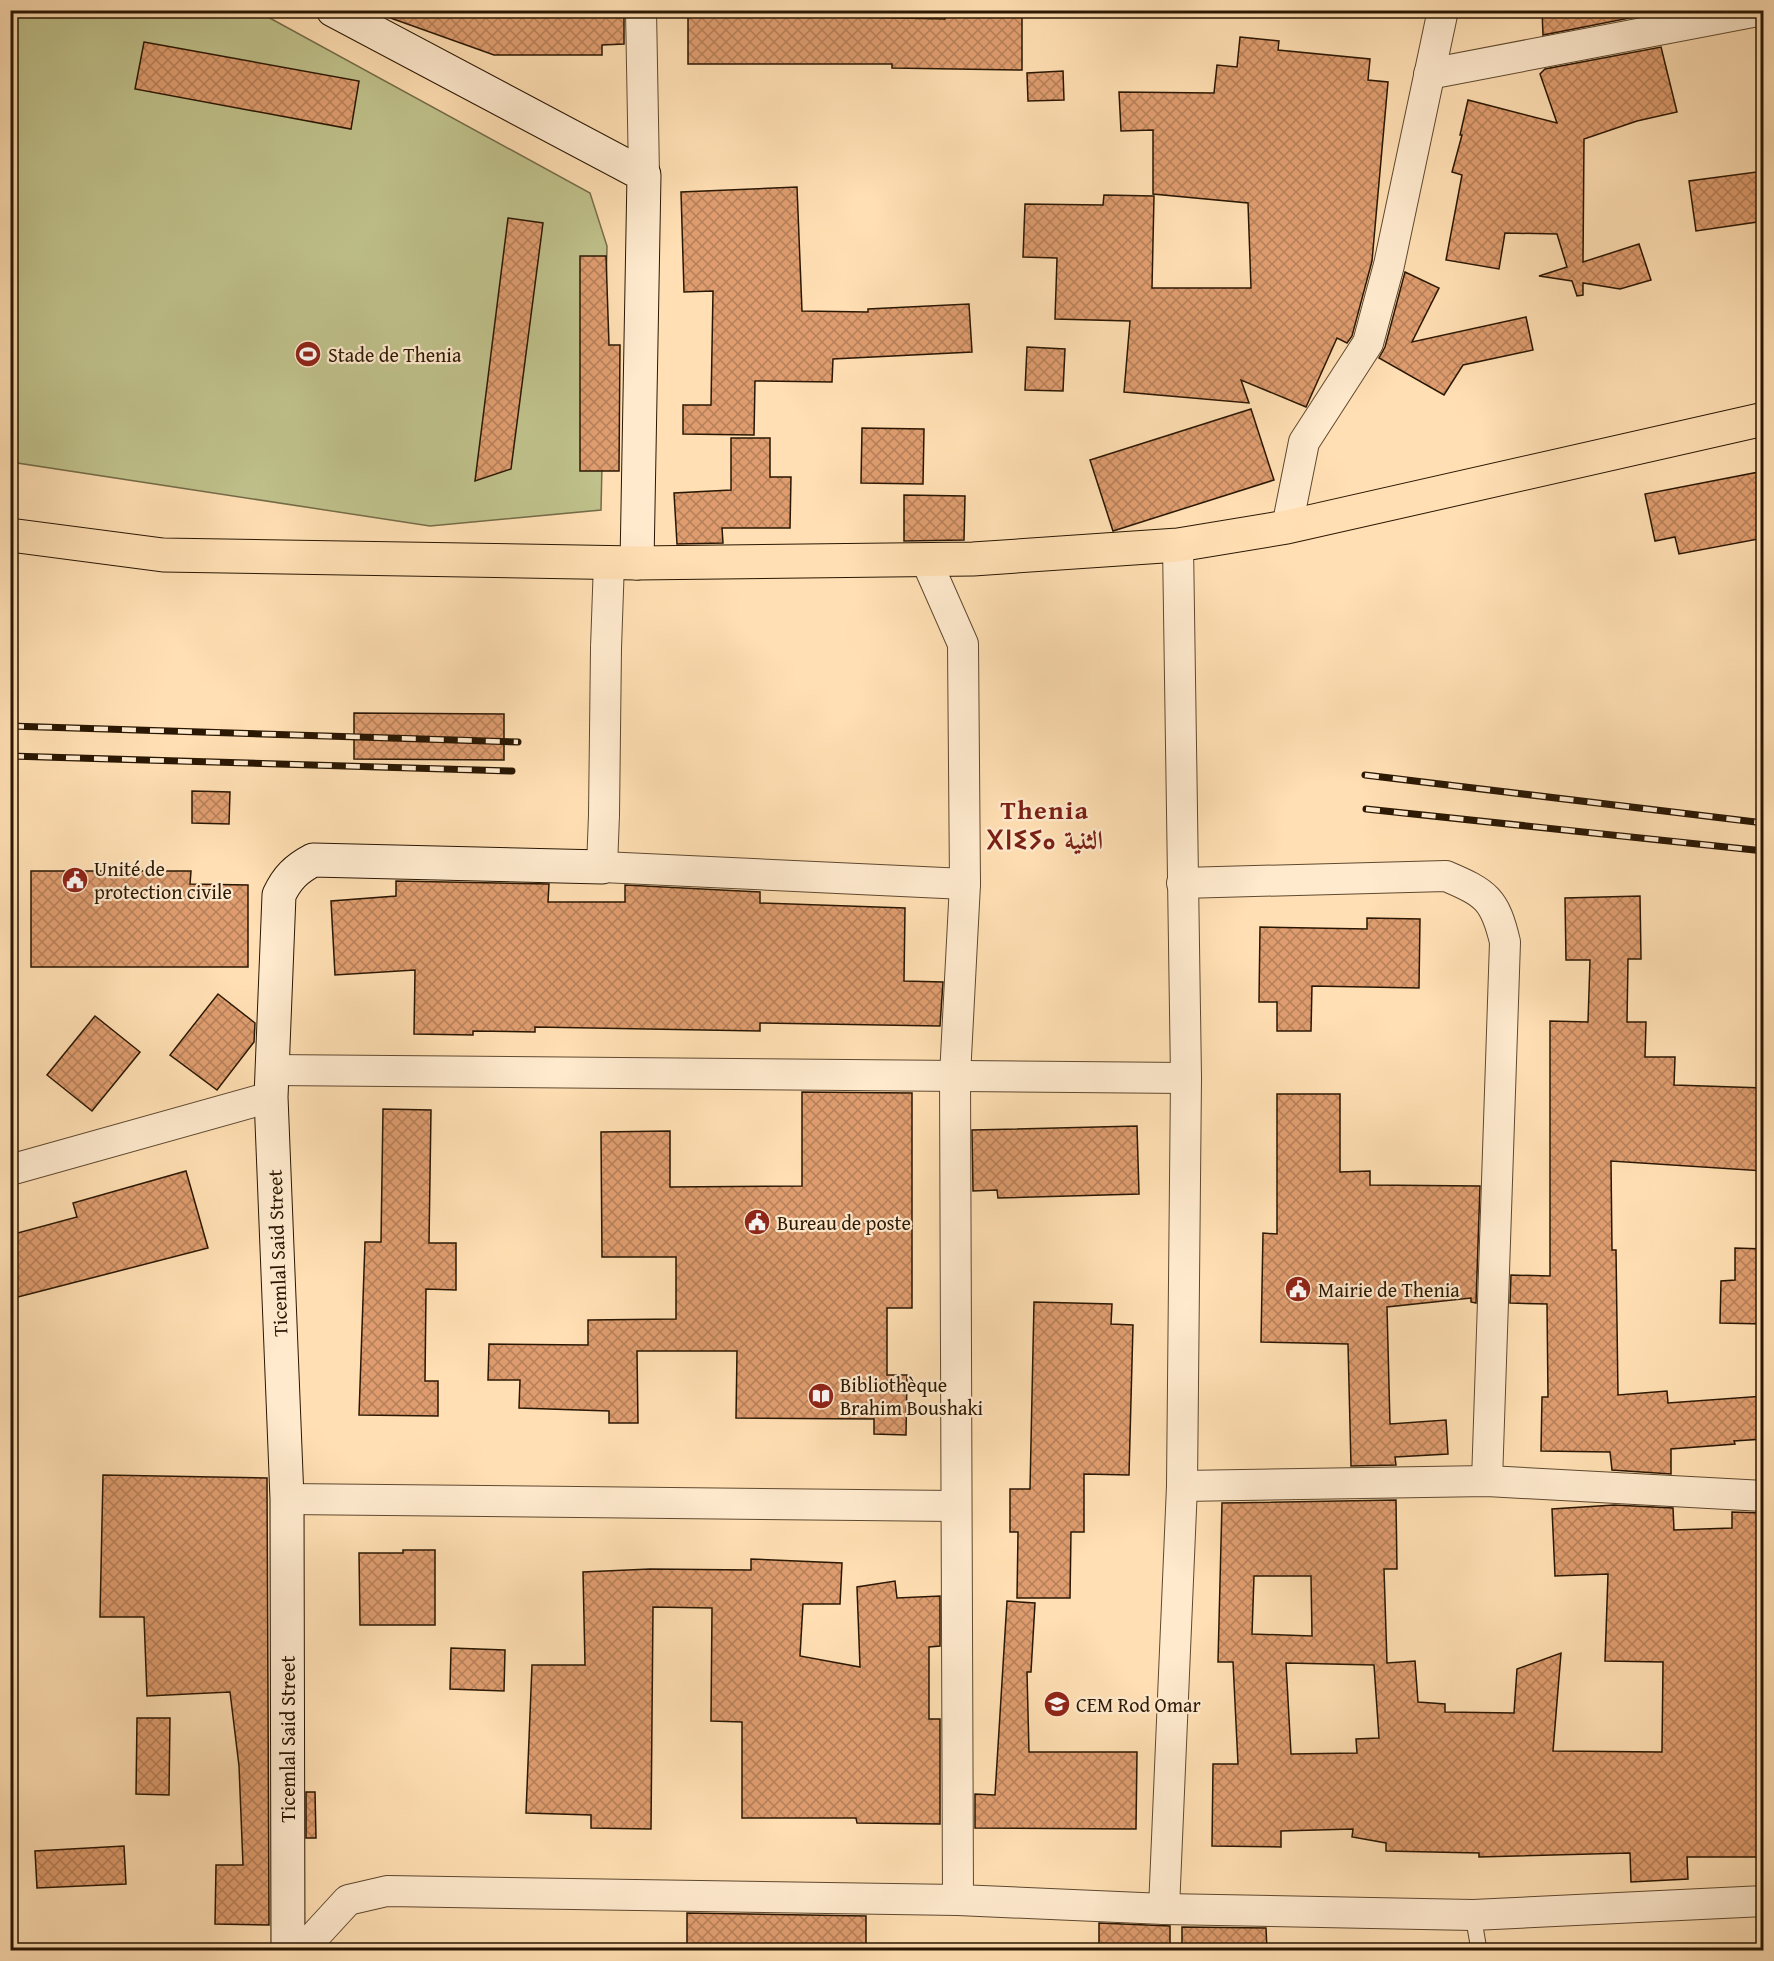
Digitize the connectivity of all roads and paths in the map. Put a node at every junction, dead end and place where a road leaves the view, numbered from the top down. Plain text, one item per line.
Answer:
1 (333, 10) edge
2 (641, 10) edge
3 (1443, 10) edge
4 (1764, 10) edge
5 (1429, 74) junction
6 (644, 176) junction
7 (1764, 419) edge
8 (1287, 527) junction
9 (10, 535) edge
10 (1178, 545) junction
11 (926, 560) junction
12 (623, 562) junction
13 (602, 867) junction
14 (1182, 883) junction
15 (966, 885) junction
16 (955, 1076) junction
17 (1186, 1078) junction
18 (271, 1084) junction
19 (10, 1170) edge
20 (1487, 1481) junction
21 (1182, 1486) junction
22 (1764, 1496) edge
23 (287, 1499) junction
24 (956, 1506) junction
25 (958, 1900) junction
26 (1764, 1901) edge
27 (1164, 1909) junction
28 (1473, 1915) junction
29 (288, 1950) edge
30 (302, 1950) edge
31 (1479, 1950) edge

1 - 6 main road
2 - 6 street
3 - 5 street
4 - 5 street
5 - 8 street
6 - 12 main road
7 - 8 main road
8 - 10 main road
9 - 12 main road
10 - 11 main road
10 - 14 street
11 - 12 main road
11 - 15 street
12 - 13 street, bridge
13 - 15 street
13 - 18 main road, Ticemlal Said Street
14 - 17 street
14 - 20 street
15 - 16 street
16 - 17 street
16 - 18 street
16 - 24 street
17 - 21 street
18 - 19 street
18 - 23 main road, Ticemlal Said Street
20 - 21 street
20 - 22 street
21 - 27 street
23 - 24 street
23 - 29 main road, Ticemlal Said Street
24 - 25 street
25 - 27 street
25 - 30 street
26 - 28 street
27 - 28 street
28 - 31 lane

